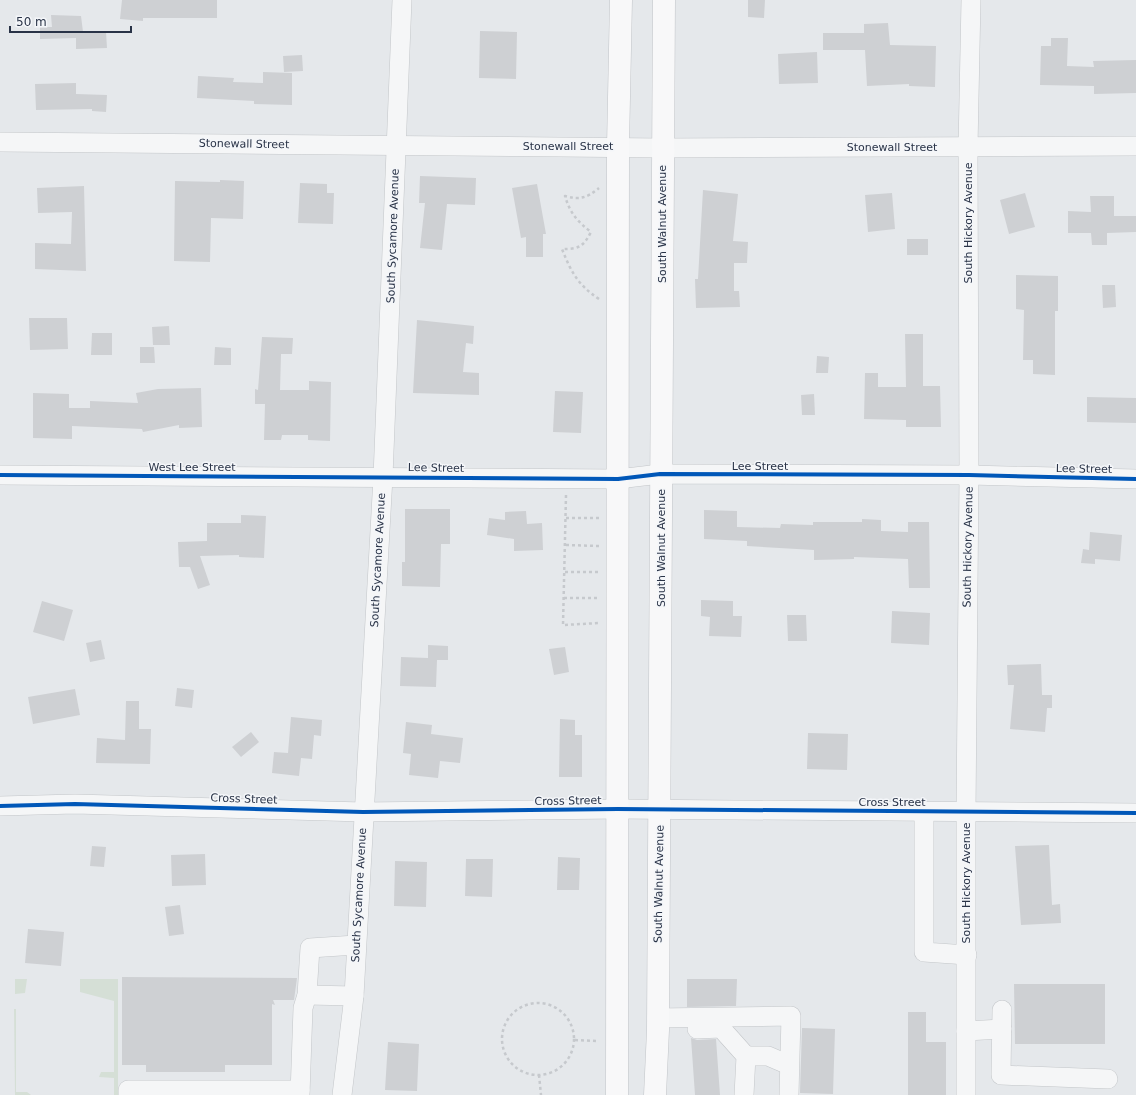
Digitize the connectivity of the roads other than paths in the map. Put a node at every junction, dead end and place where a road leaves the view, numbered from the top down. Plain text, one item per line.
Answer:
1 (402, 0) edge
2 (621, 0) edge
3 (664, 0) edge
4 (971, 0) edge
5 (0, 142) edge
6 (397, 145) junction
7 (618, 146) junction
8 (1136, 146) edge
9 (968, 147) junction
10 (662, 148) junction
11 (660, 474) junction
12 (0, 475) edge
13 (969, 475) junction
14 (383, 477) junction
15 (618, 479) junction
16 (1136, 479) edge
17 (0, 806) edge
18 (618, 809) junction
19 (659, 811) junction
20 (363, 812) junction
21 (924, 812) junction
22 (966, 812) junction
23 (1136, 813) edge
24 (356, 945) junction
25 (966, 954) junction
26 (307, 995) junction
27 (354, 996) junction
28 (1002, 1010) dead end
29 (658, 1024) junction
30 (1002, 1030) junction
31 (966, 1031) junction
32 (746, 1056) junction
33 (789, 1065) junction
34 (1108, 1079) dead end
35 (300, 1093) edge
36 (128, 1095) edge
37 (342, 1095) edge
38 (617, 1095) edge
39 (655, 1095) edge
40 (744, 1095) edge
41 (789, 1095) edge
42 (966, 1095) edge

1 - 6 street, South Sycamore Avenue
2 - 7 main road
3 - 10 main road, South Walnut Avenue
4 - 9 street, South Hickory Avenue
5 - 6 street, Stonewall Street
6 - 7 street, Stonewall Street
6 - 14 street, South Sycamore Avenue
7 - 10 street, Stonewall Street
7 - 15 main road
8 - 9 street, Stonewall Street
9 - 10 street, Stonewall Street
9 - 13 street, South Hickory Avenue
10 - 11 main road, South Walnut Avenue
11 - 13 street, Lee Street
11 - 15 street, Lee Street
11 - 19 main road, South Walnut Avenue
12 - 14 street, West Lee Street
13 - 16 street, Lee Street
13 - 22 street, South Hickory Avenue
14 - 15 street, Lee Street
14 - 20 street, South Sycamore Avenue
15 - 18 main road
17 - 20 street, Cross Street
18 - 19 street, Cross Street
18 - 20 street, Cross Street
18 - 38 main road
19 - 21 street, Cross Street
19 - 29 main road, South Walnut Avenue
20 - 24 street, South Sycamore Avenue
21 - 22 street, Cross Street
21 - 25 street
22 - 23 street, Cross Street
22 - 25 street, South Hickory Avenue
24 - 26 street
24 - 27 street, South Sycamore Avenue
25 - 31 street, South Hickory Avenue
26 - 27 street
26 - 35 street
27 - 37 street, South Sycamore Avenue
28 - 30 street
29 - 32 street
29 - 33 street
29 - 39 main road, South Walnut Avenue
30 - 31 street
30 - 34 street
31 - 42 street, South Hickory Avenue
32 - 33 street
32 - 40 street
33 - 41 street
35 - 36 street

